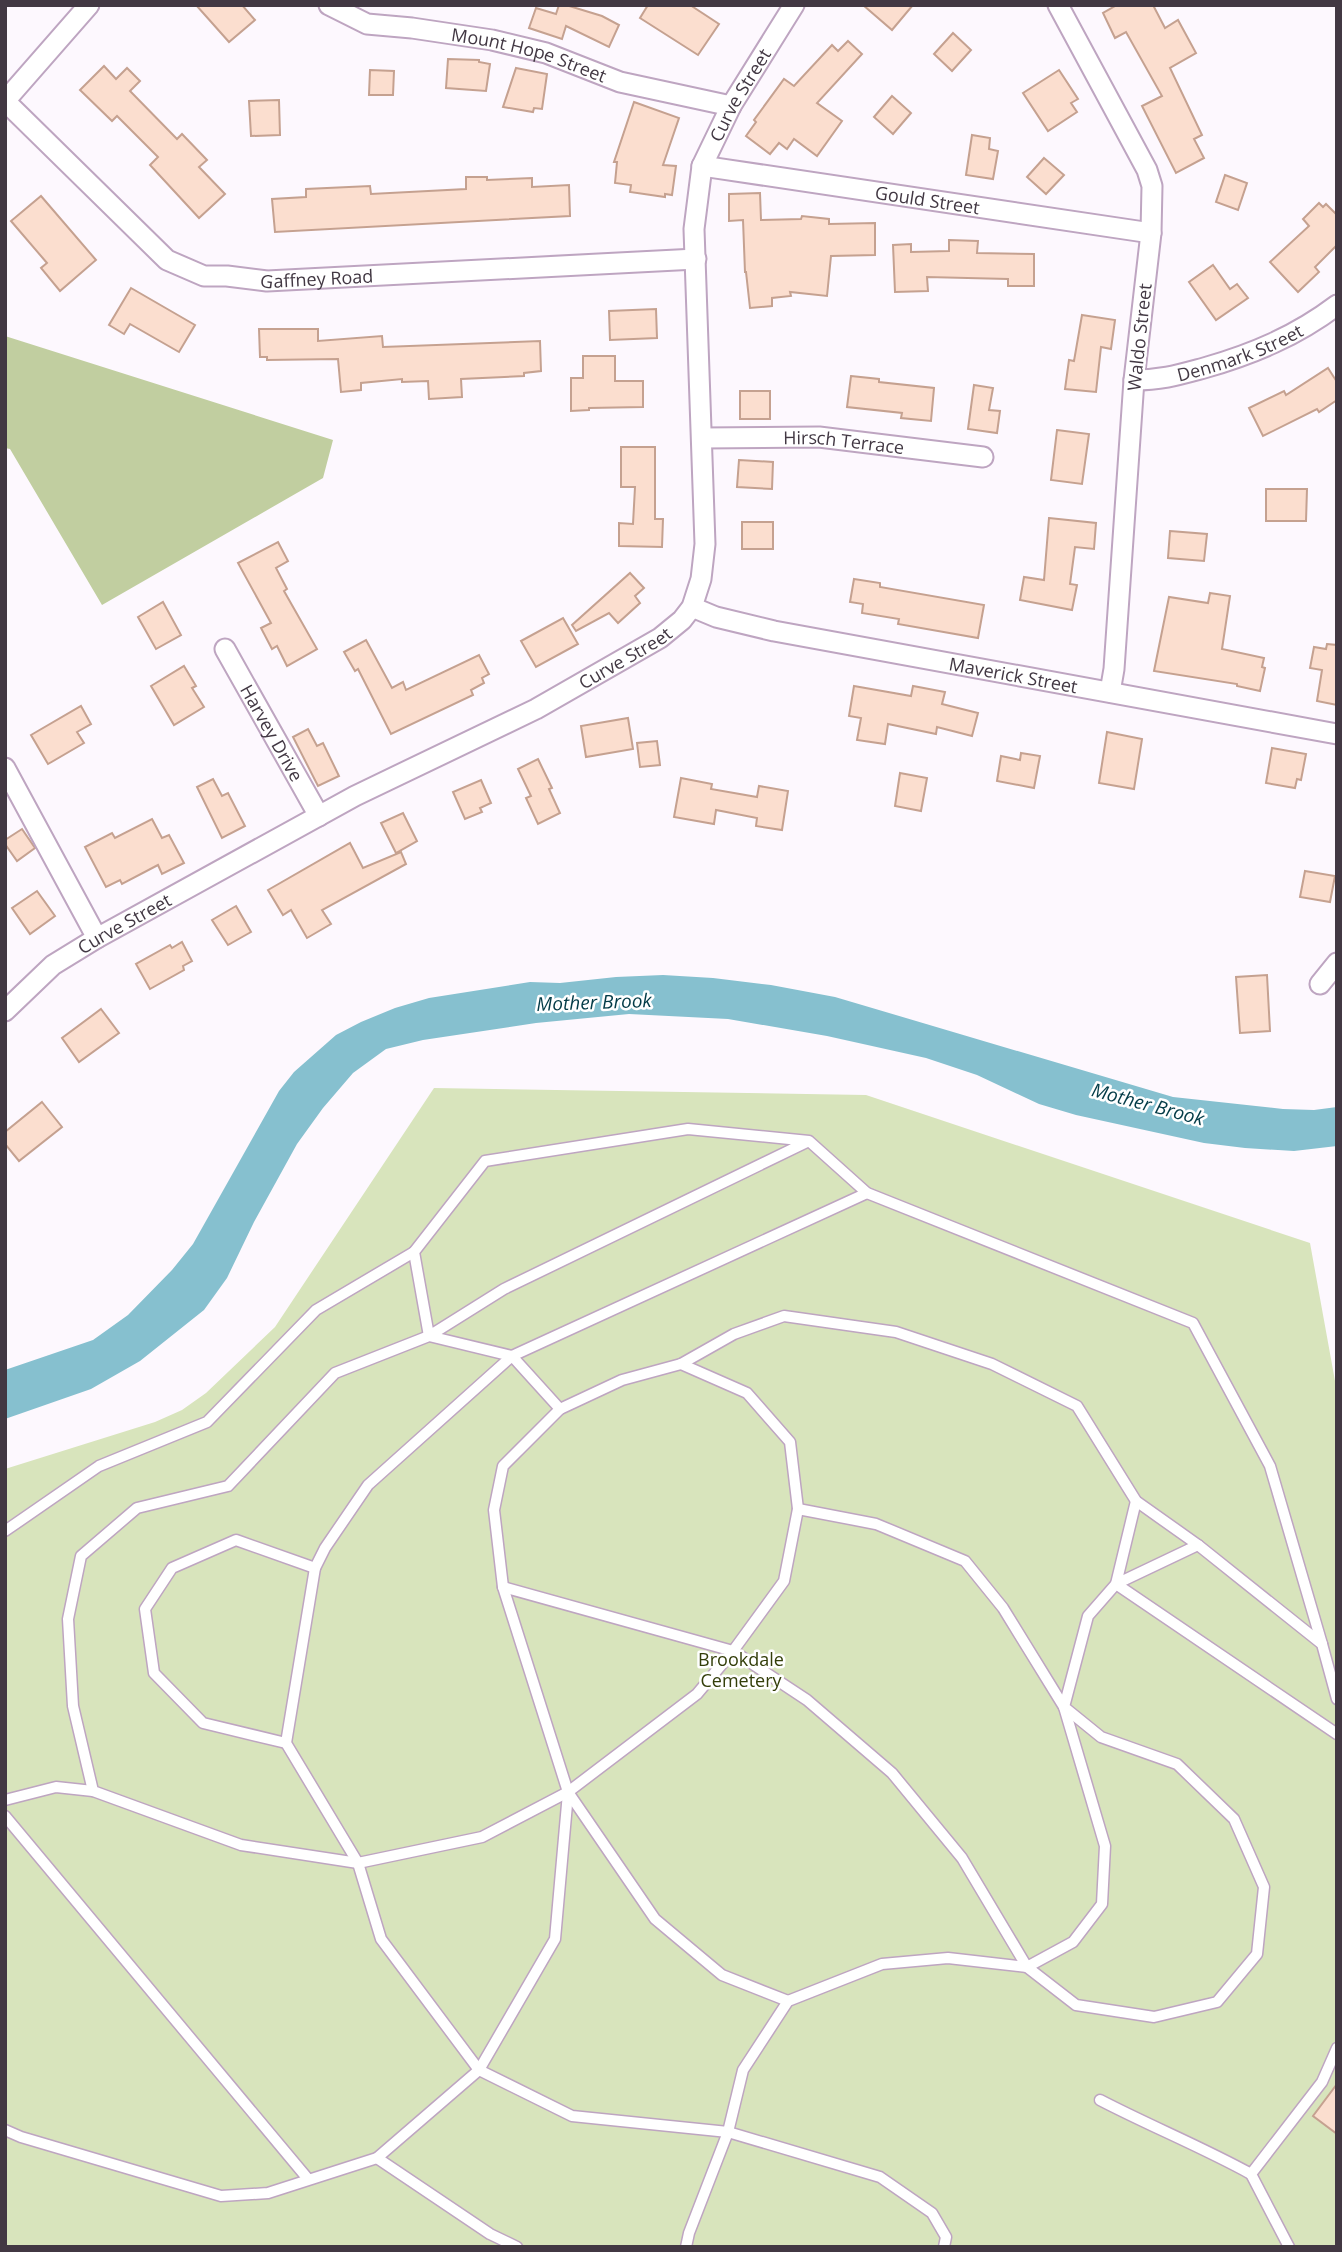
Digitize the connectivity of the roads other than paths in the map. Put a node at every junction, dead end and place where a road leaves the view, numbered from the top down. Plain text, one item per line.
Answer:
1 (89, 5) edge
2 (328, 5) edge
3 (793, 5) edge
4 (1058, 5) edge
5 (731, 106) junction
6 (702, 166) junction
7 (1151, 233) junction
8 (696, 259) junction
9 (1337, 305) edge
10 (1134, 380) junction
11 (702, 438) junction
12 (983, 457) dead end
13 (692, 607) junction
14 (225, 649) dead end
15 (1110, 692) junction
16 (1337, 734) edge
17 (5, 768) edge
18 (318, 816) junction
19 (97, 937) junction
20 (1337, 963) edge
21 (1320, 984) dead end
22 (5, 1011) edge
23 (809, 1141) junction
24 (867, 1193) junction
25 (414, 1252) junction
26 (429, 1336) junction
27 (512, 1356) junction
28 (681, 1364) junction
29 (560, 1409) junction
30 (1136, 1501) junction
31 (799, 1509) junction
32 (5, 1531) edge
33 (1198, 1545) junction
34 (315, 1568) junction
35 (1116, 1584) junction
36 (503, 1587) junction
37 (1322, 1644) junction
38 (733, 1651) junction
39 (1337, 1699) edge
40 (1064, 1707) junction
41 (1337, 1734) edge
42 (286, 1743) junction
43 (93, 1791) junction
44 (568, 1792) junction
45 (5, 1800) edge
46 (5, 1816) edge
47 (358, 1863) junction
48 (1027, 1967) junction
49 (788, 2001) junction
50 (1337, 2048) edge
51 (479, 2070) junction
52 (1100, 2100) dead end
53 (5, 2130) edge
54 (728, 2132) junction
55 (377, 2158) junction
56 (1251, 2174) junction
57 (308, 2179) junction
58 (517, 2247) edge
59 (686, 2247) edge
60 (944, 2247) edge
61 (1289, 2247) edge

1 - 8 street, Gaffney Road
2 - 5 street, Mount Hope Street
3 - 5 street, Curve Street
4 - 7 street, Waldo Street
5 - 6 street, Curve Street
6 - 7 street, Gould Street
6 - 8 street, Curve Street
7 - 10 street, Waldo Street
8 - 11 street, Curve Street
9 - 10 street, Denmark Street
10 - 15 street, Waldo Street
11 - 12 street, Hirsch Terrace
11 - 13 street, Curve Street
13 - 15 street, Maverick Street
13 - 18 street, Curve Street
14 - 18 street, Harvey Drive
15 - 16 street, Maverick Street
17 - 19 street
18 - 19 street, Curve Street
19 - 22 street, Curve Street
20 - 21 street
23 - 24 lane
23 - 25 lane
23 - 26 lane
24 - 27 lane
24 - 37 lane
25 - 26 lane
25 - 32 lane
26 - 27 lane
26 - 43 lane
27 - 29 lane
27 - 34 lane
28 - 29 lane
28 - 30 lane
28 - 31 lane
29 - 36 lane
30 - 33 lane
30 - 35 lane
31 - 38 lane
31 - 40 lane
33 - 35 lane
33 - 37 lane
34 - 42 lane
34 - 42 lane
35 - 40 lane
35 - 41 lane
36 - 38 lane
36 - 44 lane
37 - 39 lane
38 - 44 lane
38 - 48 lane
40 - 48 lane
40 - 48 lane
42 - 47 lane
43 - 45 lane
43 - 47 lane
44 - 47 lane
44 - 49 lane
44 - 51 lane
46 - 57 lane
47 - 51 lane
48 - 49 lane
49 - 54 lane
50 - 56 lane
51 - 54 lane
51 - 55 lane
52 - 56 lane
53 - 57 lane
54 - 59 lane
54 - 60 lane
55 - 57 lane
55 - 58 lane
56 - 61 lane

